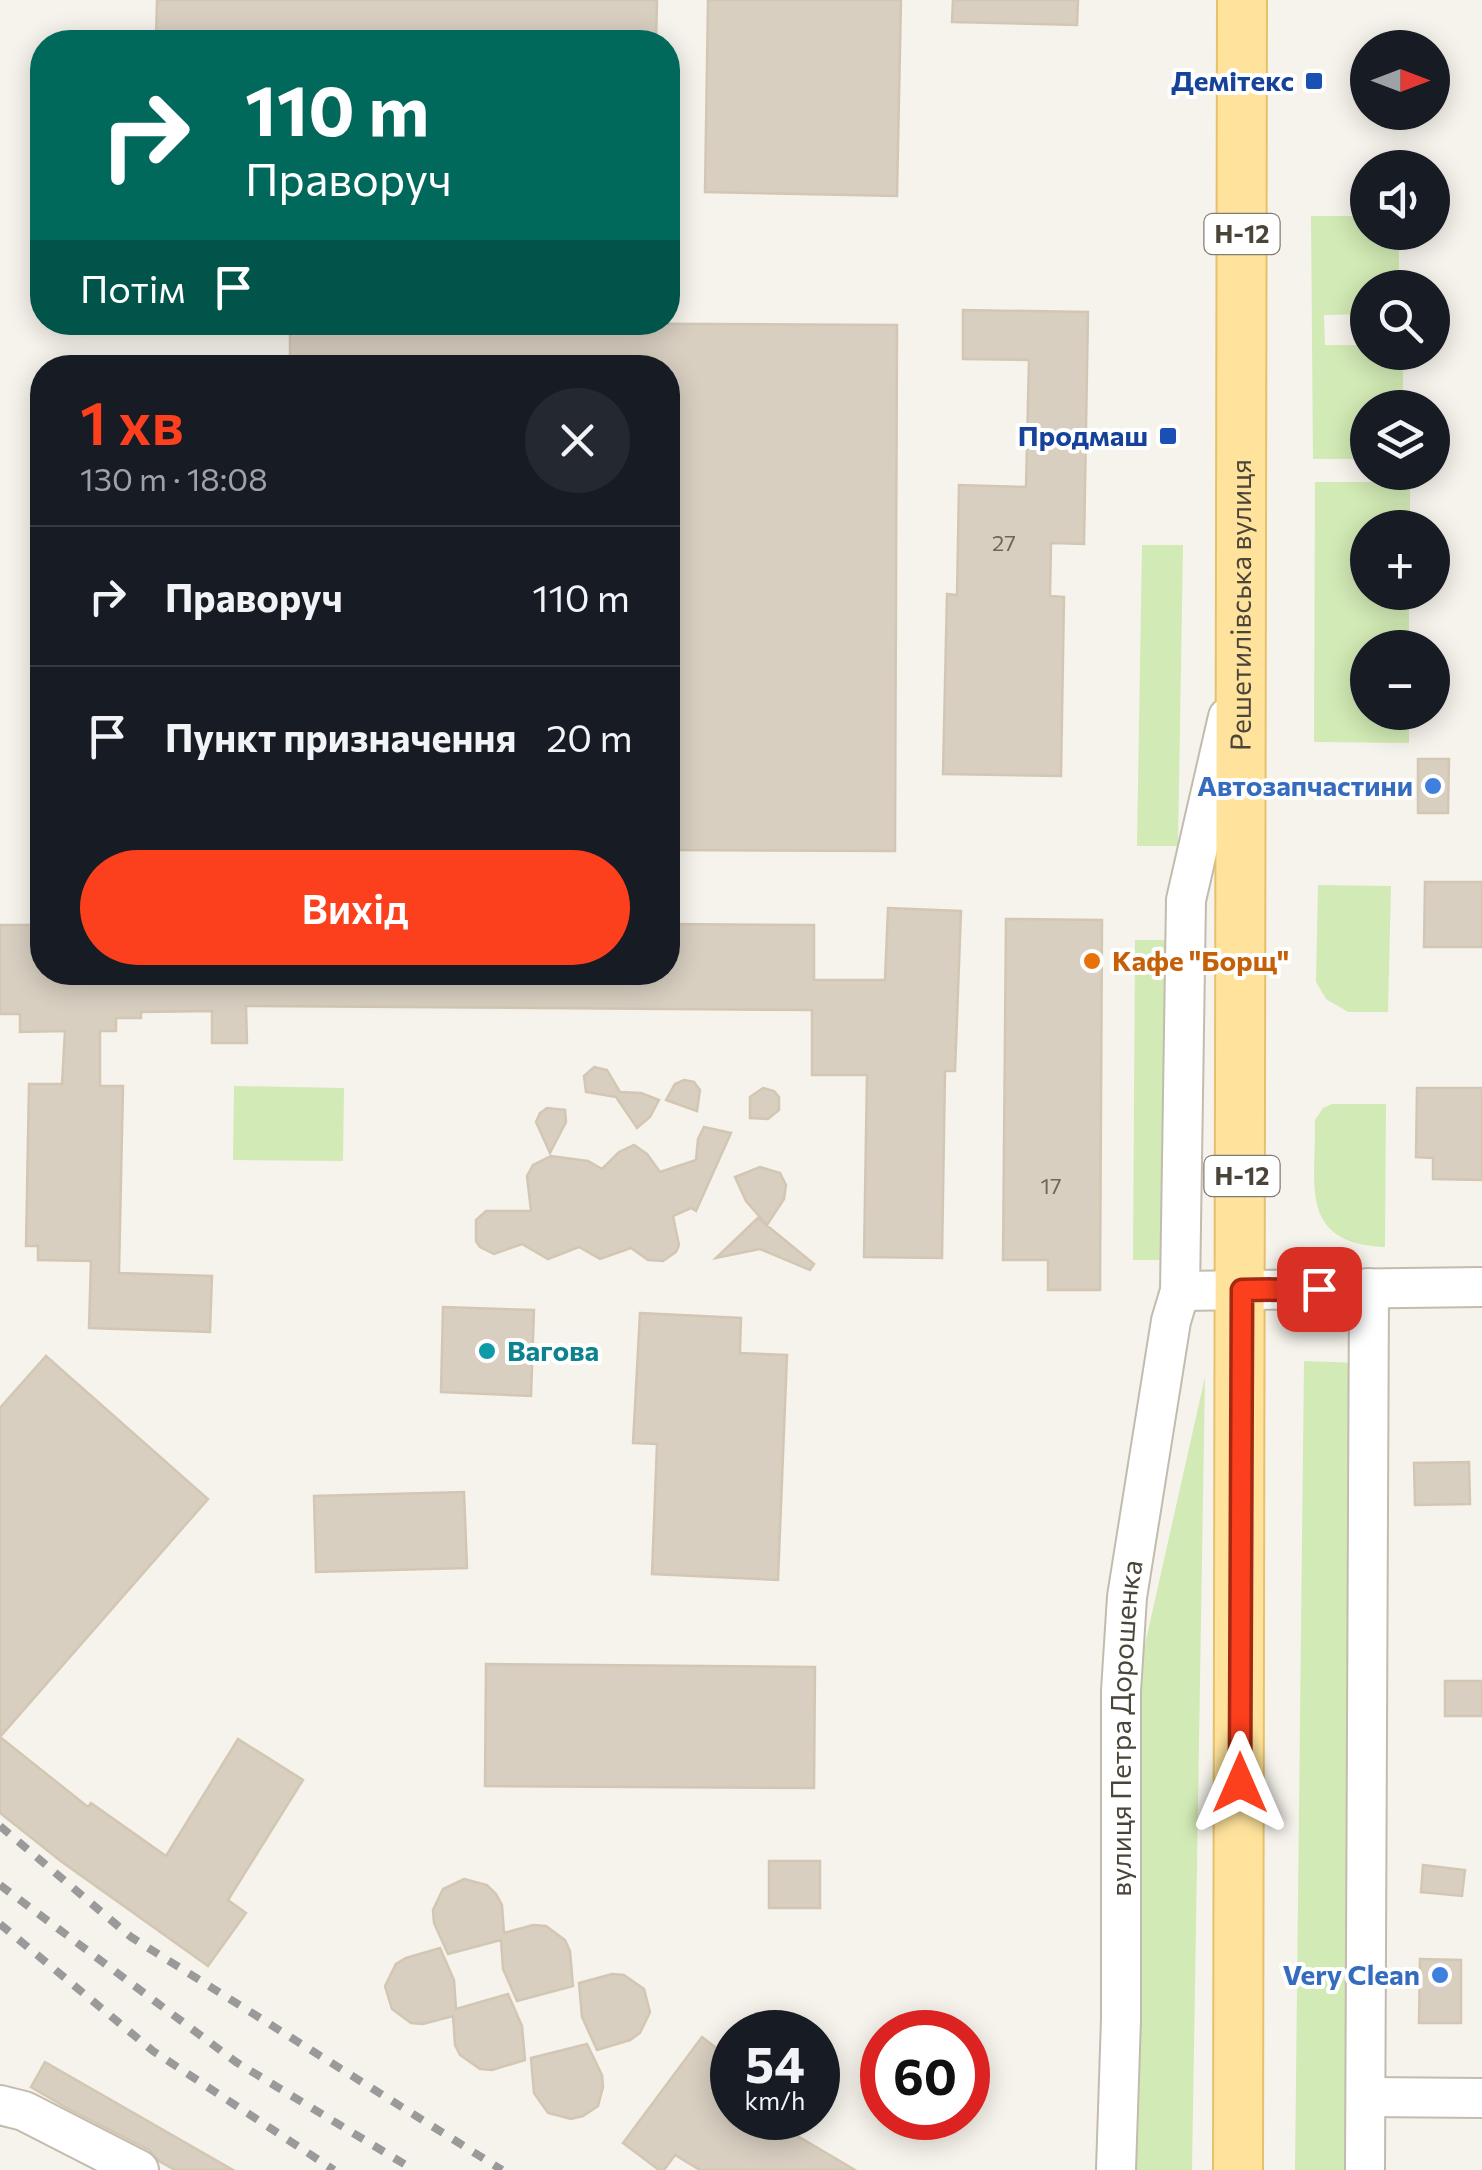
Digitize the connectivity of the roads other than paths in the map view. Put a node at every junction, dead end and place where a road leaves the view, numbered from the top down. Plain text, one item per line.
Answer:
1 (1242, 0) edge
2 (1242, 659) junction
3 (1482, 1287) edge
4 (1369, 1288) junction
5 (1242, 1290) junction
6 (1180, 1291) junction
7 (1366, 2097) junction
8 (1482, 2098) edge
9 (0, 2105) edge
10 (139, 2170) edge
11 (1116, 2170) edge
12 (1238, 2170) edge
13 (1365, 2170) edge

1 - 2 main road, Решетилівська вулиця / Н-12
2 - 5 main road, Решетилівська вулиця / Н-12
2 - 6 street, вулиця Петра Дорошенка
3 - 4 street
4 - 5 street
4 - 7 street
5 - 6 street
5 - 12 main road, Решетилівська вулиця
6 - 11 street, вулиця Петра Дорошенка
7 - 8 street
7 - 13 street
9 - 10 street

